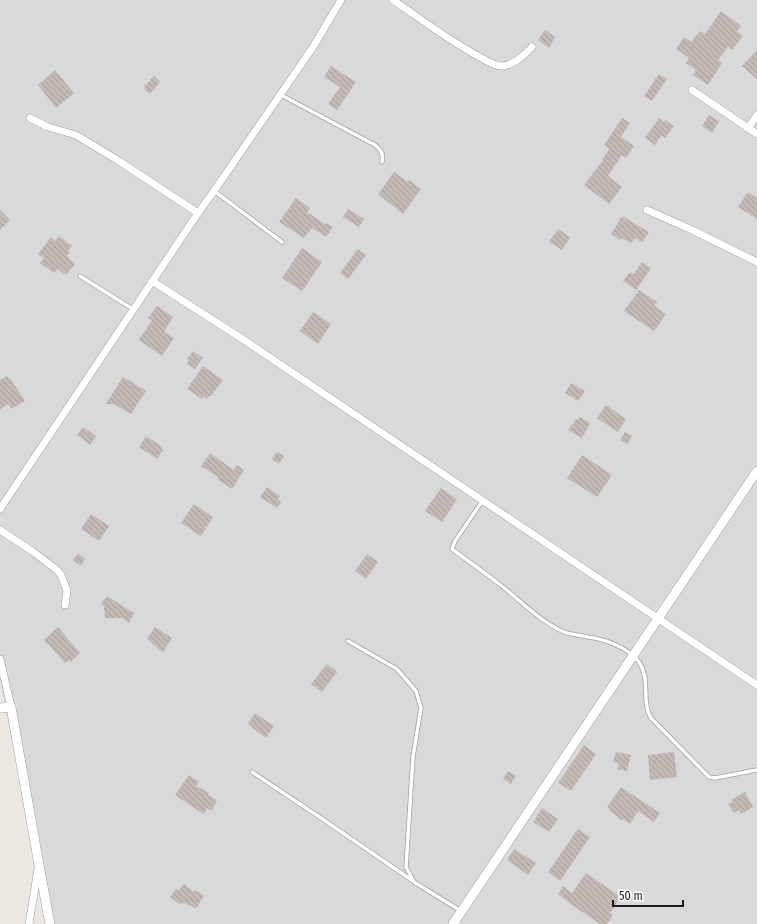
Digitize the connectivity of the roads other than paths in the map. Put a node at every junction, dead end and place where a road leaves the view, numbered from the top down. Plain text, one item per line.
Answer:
1 (341, 0) edge
2 (393, 0) edge
3 (532, 47) dead end
4 (692, 90) dead end
5 (280, 95) junction
6 (757, 115) edge
7 (30, 118) dead end
8 (748, 128) junction
9 (757, 134) edge
10 (382, 162) dead end
11 (214, 191) junction
12 (647, 210) dead end
13 (198, 212) junction
14 (282, 242) dead end
15 (757, 262) edge
16 (80, 276) dead end
17 (152, 281) junction
18 (133, 309) junction
19 (757, 471) edge
20 (483, 500) junction
21 (0, 509) edge
22 (0, 530) edge
23 (65, 605) dead end
24 (658, 618) junction
25 (348, 641) dead end
26 (633, 655) junction
27 (0, 659) edge
28 (757, 685) edge
29 (11, 707) junction
30 (0, 708) edge
31 (757, 770) edge
32 (252, 772) dead end
33 (39, 865) junction
34 (414, 882) junction
35 (462, 912) junction
36 (29, 924) edge
37 (50, 924) edge
38 (453, 924) edge

1 - 5 street
2 - 3 street
4 - 8 street
5 - 10 lane
5 - 11 street
6 - 8 street
7 - 13 street
8 - 9 street
11 - 13 street
11 - 14 lane
12 - 15 street
13 - 17 street
16 - 18 lane
17 - 18 street
17 - 20 street
18 - 21 street
19 - 24 street
20 - 24 street
20 - 26 lane
22 - 23 street
24 - 26 street
24 - 28 street
25 - 34 lane
26 - 31 lane
26 - 35 street
27 - 29 street
29 - 30 street
29 - 33 street
32 - 34 lane
33 - 36 street
33 - 37 street
34 - 35 lane
35 - 38 street

